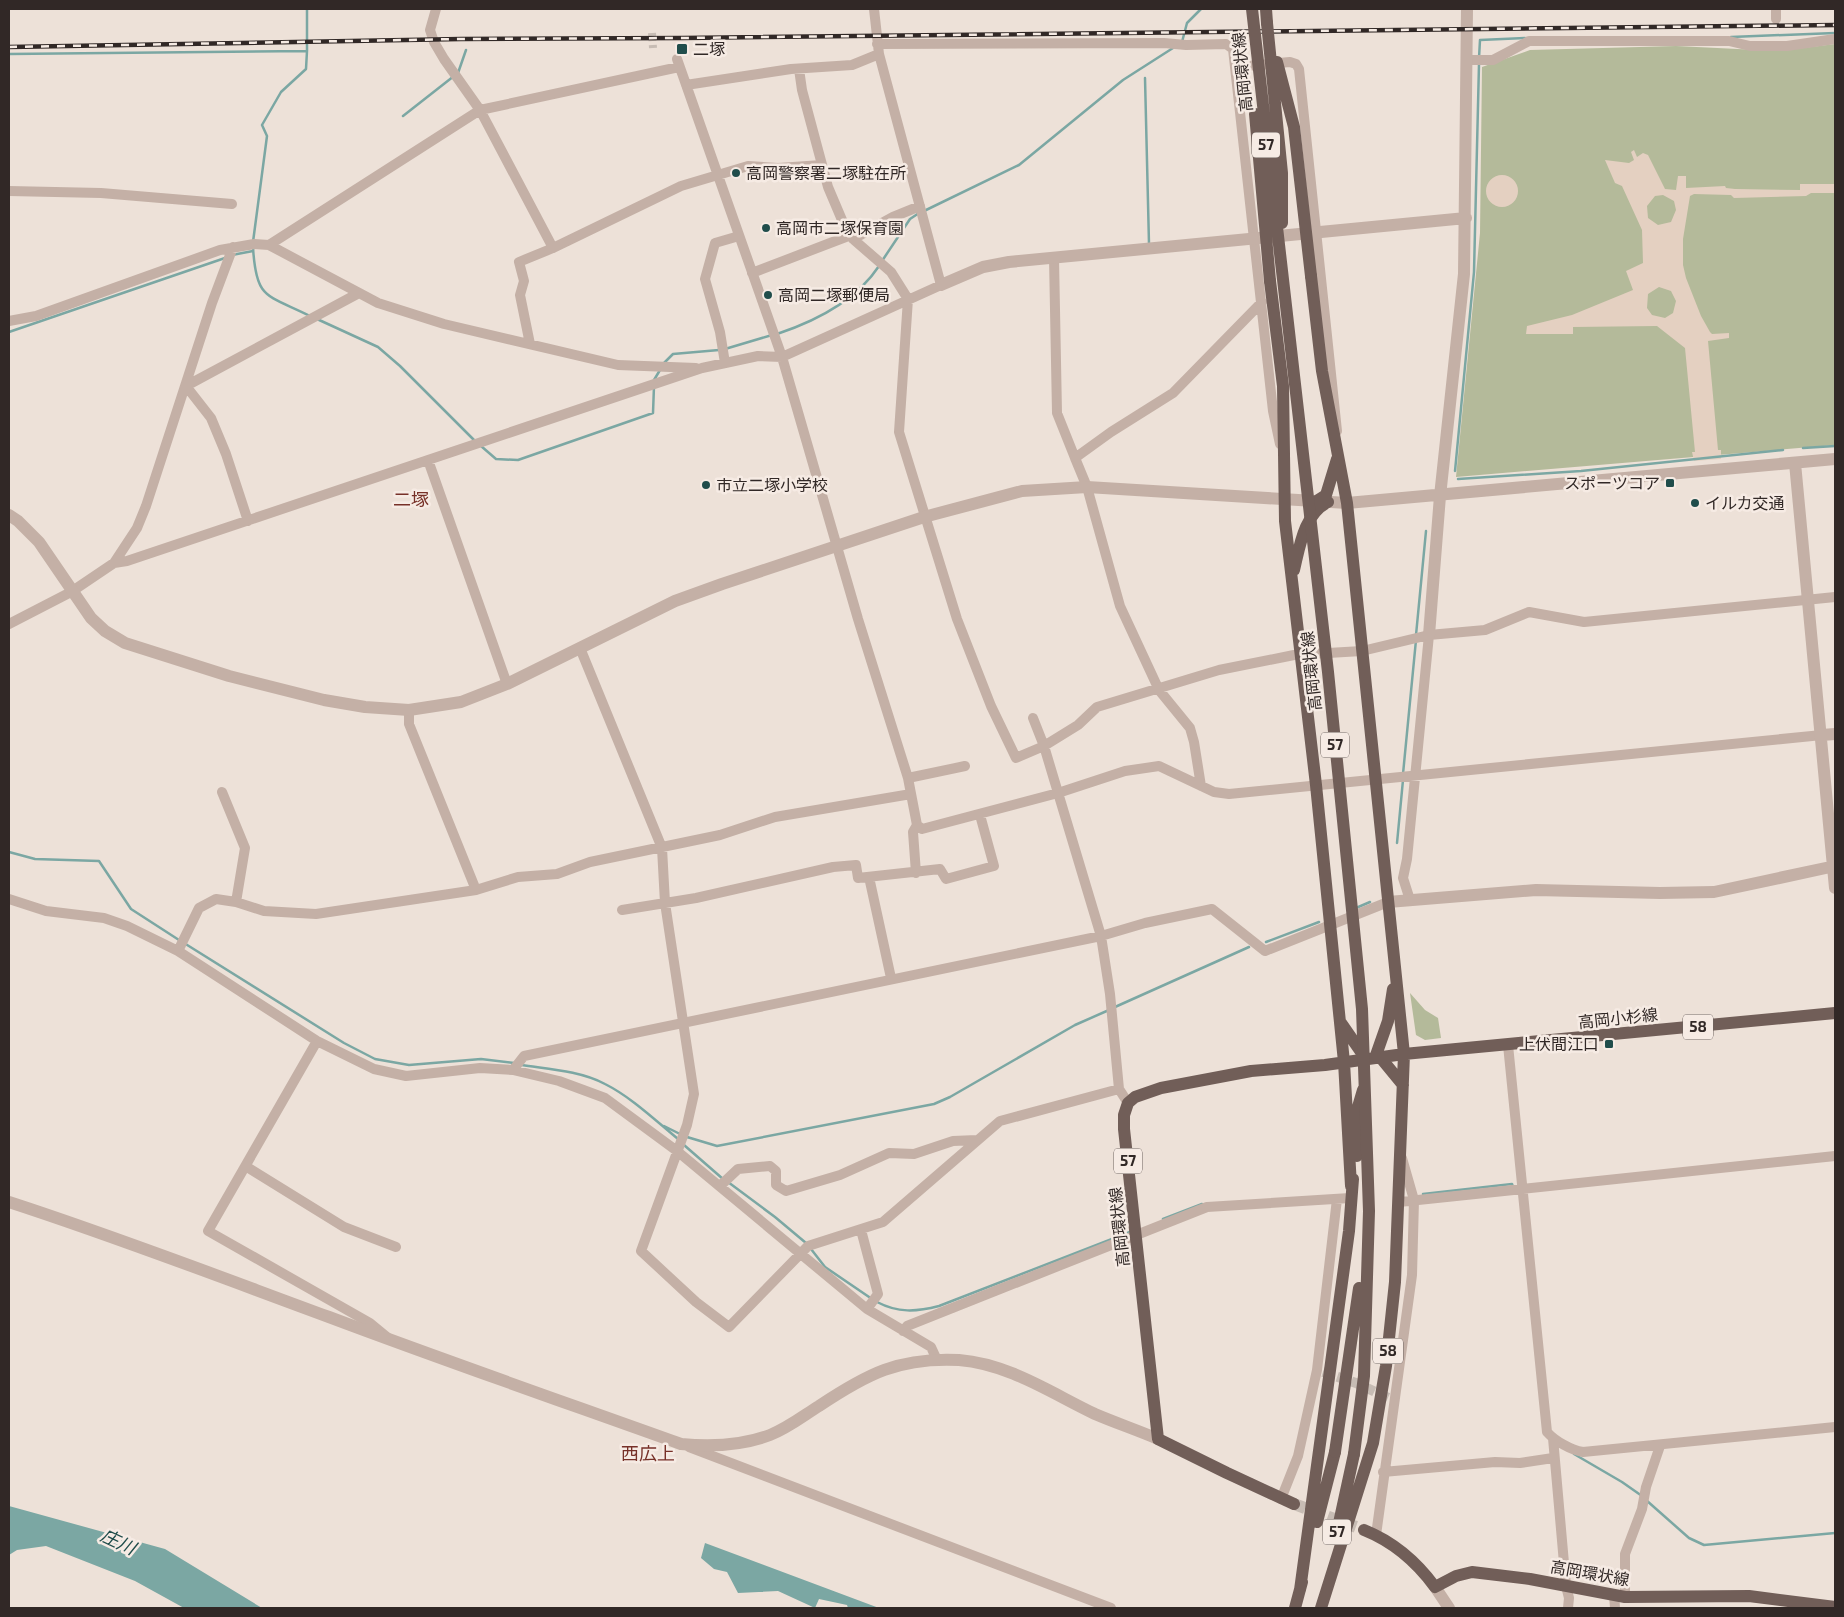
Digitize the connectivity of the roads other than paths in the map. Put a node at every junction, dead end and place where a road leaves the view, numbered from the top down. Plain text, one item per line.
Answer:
1 (436, 9) edge
2 (874, 9) edge
3 (1251, 9) edge
4 (1266, 9) edge
5 (1467, 9) edge
6 (1267, 23) junction
7 (1835, 39) edge
8 (878, 49) junction
9 (1468, 60) junction
10 (1236, 66) junction
11 (799, 69) junction
12 (686, 85) junction
13 (480, 110) junction
14 (1308, 142) junction
15 (1245, 151) junction
16 (822, 165) junction
17 (718, 175) junction
18 (9, 191) edge
19 (232, 204) dead end
20 (920, 206) junction
21 (1466, 218) junction
22 (1317, 233) junction
23 (739, 236) junction
24 (852, 237) junction
25 (1255, 239) junction
26 (269, 245) junction
27 (233, 248) junction
28 (553, 248) junction
29 (1054, 258) junction
30 (752, 273) junction
31 (1276, 280) junction
32 (941, 285) junction
33 (359, 293) junction
34 (908, 299) junction
35 (1262, 302) junction
36 (9, 321) edge
37 (530, 344) junction
38 (782, 357) junction
39 (725, 363) junction
40 (702, 368) junction
41 (186, 386) junction
42 (1337, 451) junction
43 (1075, 458) junction
44 (1283, 459) junction
45 (1835, 459) edge
46 (428, 460) junction
47 (1795, 463) junction
48 (1087, 486) junction
49 (1440, 496) junction
50 (1286, 501) junction
51 (1315, 502) junction
52 (1328, 502) junction
53 (1346, 503) junction
54 (9, 515) edge
55 (924, 517) junction
56 (248, 521) junction
57 (836, 546) junction
58 (114, 563) junction
59 (1292, 582) junction
60 (71, 592) junction
61 (1835, 597) edge
62 (1807, 600) junction
63 (9, 624) edge
64 (1429, 635) junction
65 (580, 648) junction
66 (1362, 651) junction
67 (1299, 654) junction
68 (507, 684) junction
69 (1159, 690) junction
70 (409, 710) junction
71 (1033, 718) dead end
72 (1835, 734) edge
73 (1822, 735) junction
74 (1044, 746) junction
75 (965, 766) dead end
76 (1415, 774) junction
77 (908, 778) junction
78 (1376, 779) junction
79 (1316, 785) junction
80 (1201, 786) junction
81 (222, 792) dead end
82 (912, 794) junction
83 (1058, 794) junction
84 (980, 815) junction
85 (917, 825) junction
86 (662, 848) junction
87 (1834, 866) edge
88 (916, 873) junction
89 (869, 877) junction
90 (1835, 888) edge
91 (476, 890) junction
92 (9, 899) edge
93 (1410, 900) junction
94 (236, 902) junction
95 (1388, 902) junction
96 (665, 903) junction
97 (622, 910) dead end
98 (1330, 924) junction
99 (1100, 936) junction
100 (178, 951) junction
101 (1395, 977) junction
102 (891, 978) junction
103 (1835, 1013) edge
104 (1338, 1017) junction
105 (684, 1022) junction
106 (317, 1041) junction
107 (1508, 1045) junction
108 (1404, 1054) junction
109 (1373, 1058) junction
110 (1344, 1062) junction
111 (513, 1070) junction
112 (1403, 1084) junction
113 (1119, 1089) junction
114 (1128, 1103) junction
115 (978, 1140) junction
116 (677, 1150) junction
117 (1400, 1151) junction
118 (1835, 1156) edge
119 (247, 1166) junction
120 (720, 1186) junction
121 (1521, 1190) junction
122 (1346, 1194) junction
123 (1414, 1200) junction
124 (9, 1202) edge
125 (1399, 1202) junction
126 (1369, 1211) junction
127 (861, 1230) junction
128 (1136, 1234) junction
129 (396, 1247) dead end
130 (802, 1253) junction
131 (867, 1309) junction
132 (903, 1331) junction
133 (390, 1340) junction
134 (937, 1360) junction
135 (1835, 1427) edge
136 (1553, 1438) junction
137 (1158, 1439) junction
138 (681, 1444) junction
139 (1660, 1446) junction
140 (1553, 1458) junction
141 (1383, 1472) junction
142 (1281, 1498) junction
143 (1294, 1504) tunnel mouth
144 (1364, 1530) tunnel mouth
145 (1376, 1535) junction
146 (1566, 1586) junction
147 (1435, 1587) junction
148 (1300, 1590) junction
149 (1620, 1596) junction
150 (1777, 1604) edge
151 (1835, 1607) edge
152 (1111, 1608) edge
153 (1294, 1608) edge
154 (1320, 1608) edge
155 (1449, 1608) edge
156 (1568, 1608) edge
157 (1615, 1608) edge

1 - 13 street
2 - 8 street
3 - 31 main road, 高岡環状線 / 57, bridge
4 - 6 main road, 高岡環状線 / 57
5 - 9 street
6 - 31 main road, 高岡環状線 / 57, bridge
6 - 42 main road, 57, bridge
7 - 9 street
8 - 10 street
8 - 11 street
8 - 20 street
9 - 21 street
10 - 14 street
10 - 15 street
11 - 12 street
11 - 16 street
12 - 13 street
12 - 17 street
13 - 26 street
13 - 28 street
14 - 15 street
14 - 22 street
15 - 25 street
16 - 17 street
16 - 24 street
17 - 23 street
17 - 28 street
18 - 19 street
20 - 24 street
20 - 32 street
21 - 22 street
21 - 49 street
22 - 25 street
22 - 42 street
23 - 30 street
23 - 39 street
24 - 30 street
24 - 34 street
25 - 29 street
25 - 35 street
26 - 27 street
26 - 33 street
27 - 36 street
27 - 41 street
28 - 37 street
29 - 32 street
29 - 43 street
30 - 38 street
31 - 44 main road, 57
31 - 126 main road, 高岡環状線 / 57, bridge
32 - 34 street
33 - 37 street
33 - 41 street
34 - 38 street
34 - 55 street
35 - 43 street
35 - 44 street
37 - 40 street
38 - 39 street
38 - 57 street
39 - 40 street
40 - 46 street
41 - 56 street
41 - 58 street
42 - 51 main road
42 - 53 main road, 57
43 - 48 street
44 - 50 main road, 57
45 - 47 street
46 - 56 street
46 - 68 street
47 - 49 street
47 - 62 street
48 - 50 street
48 - 55 street
48 - 69 street
49 - 53 street
49 - 64 street
50 - 51 street
50 - 59 main road, 57
51 - 52 street
52 - 53 street
52 - 59 main road
53 - 66 main road, 57
54 - 60 street
55 - 57 street
55 - 74 street
56 - 58 street
57 - 65 street
57 - 77 street
58 - 60 street
59 - 67 main road, 57
60 - 63 street
60 - 70 street
61 - 62 street
62 - 64 street
62 - 73 street
64 - 66 street
64 - 76 street
65 - 68 street
65 - 86 street
66 - 67 street
66 - 78 main road, 57
67 - 69 street
67 - 79 main road, 57
68 - 70 street
69 - 74 street
69 - 80 street
70 - 91 street
71 - 74 street
72 - 73 street
73 - 76 street
73 - 87 street
74 - 83 street
75 - 77 street
76 - 78 street
76 - 93 street
77 - 82 street
78 - 79 street
78 - 95 main road, 57
79 - 80 street
79 - 98 main road, 57
80 - 83 street
81 - 94 street
82 - 85 street
82 - 86 street
83 - 84 street
83 - 99 street
84 - 85 street
84 - 88 street
85 - 88 street
86 - 91 street
86 - 96 street
87 - 90 street
87 - 93 street
88 - 89 street
89 - 96 street
89 - 102 street
91 - 94 street
92 - 100 street
93 - 95 street
94 - 100 street
95 - 98 street
95 - 101 main road, 57
96 - 97 street
96 - 105 street
98 - 99 street
98 - 104 main road, 57
99 - 102 street
99 - 113 street
100 - 106 street
101 - 108 main road, 57
101 - 109 main road
102 - 105 street
103 - 107 main road, 高岡小杉線 / 58
104 - 109 main road
104 - 110 main road, 57
105 - 111 street
105 - 116 street
106 - 111 street
106 - 119 street
107 - 108 main road, 高岡小杉線 / 58
107 - 121 street
108 - 109 main road
108 - 112 main road, 58
109 - 110 main road
109 - 112 main road
109 - 122 main road
110 - 114 main road
110 - 122 main road
111 - 116 street
112 - 117 main road, 58
113 - 114 street
113 - 115 street
114 - 128 main road, 高岡環状線 / 57
115 - 120 street
115 - 127 street
116 - 120 street
116 - 130 street
117 - 123 street
117 - 125 main road, 58
118 - 121 street
119 - 129 street
119 - 133 street
120 - 130 street
121 - 123 street
121 - 136 street
122 - 128 street
122 - 142 street
122 - 148 main road
123 - 125 street
123 - 141 street
124 - 133 street
125 - 154 main road, 58
126 - 148 main road, 高岡環状線 / 57, bridge
126 - 154 main road, 高岡環状線 / 57, bridge
127 - 130 street
127 - 131 street
128 - 132 street
128 - 137 main road, 高岡環状線 / 57
130 - 131 street
131 - 132 street
132 - 134 street
133 - 138 street
134 - 137 street
134 - 138 street
135 - 139 street
136 - 139 street
136 - 140 street
137 - 142 main road
138 - 152 street
139 - 149 street
140 - 141 street
140 - 146 street
141 - 145 street
142 - 143 main road
144 - 145 main road, 57
145 - 147 main road, 57
146 - 147 main road, 高岡環状線
146 - 149 main road, 高岡環状線
146 - 156 street
147 - 155 street
148 - 153 main road
149 - 150 main road, 高岡環状線
149 - 157 street
150 - 151 main road, 高岡環状線

